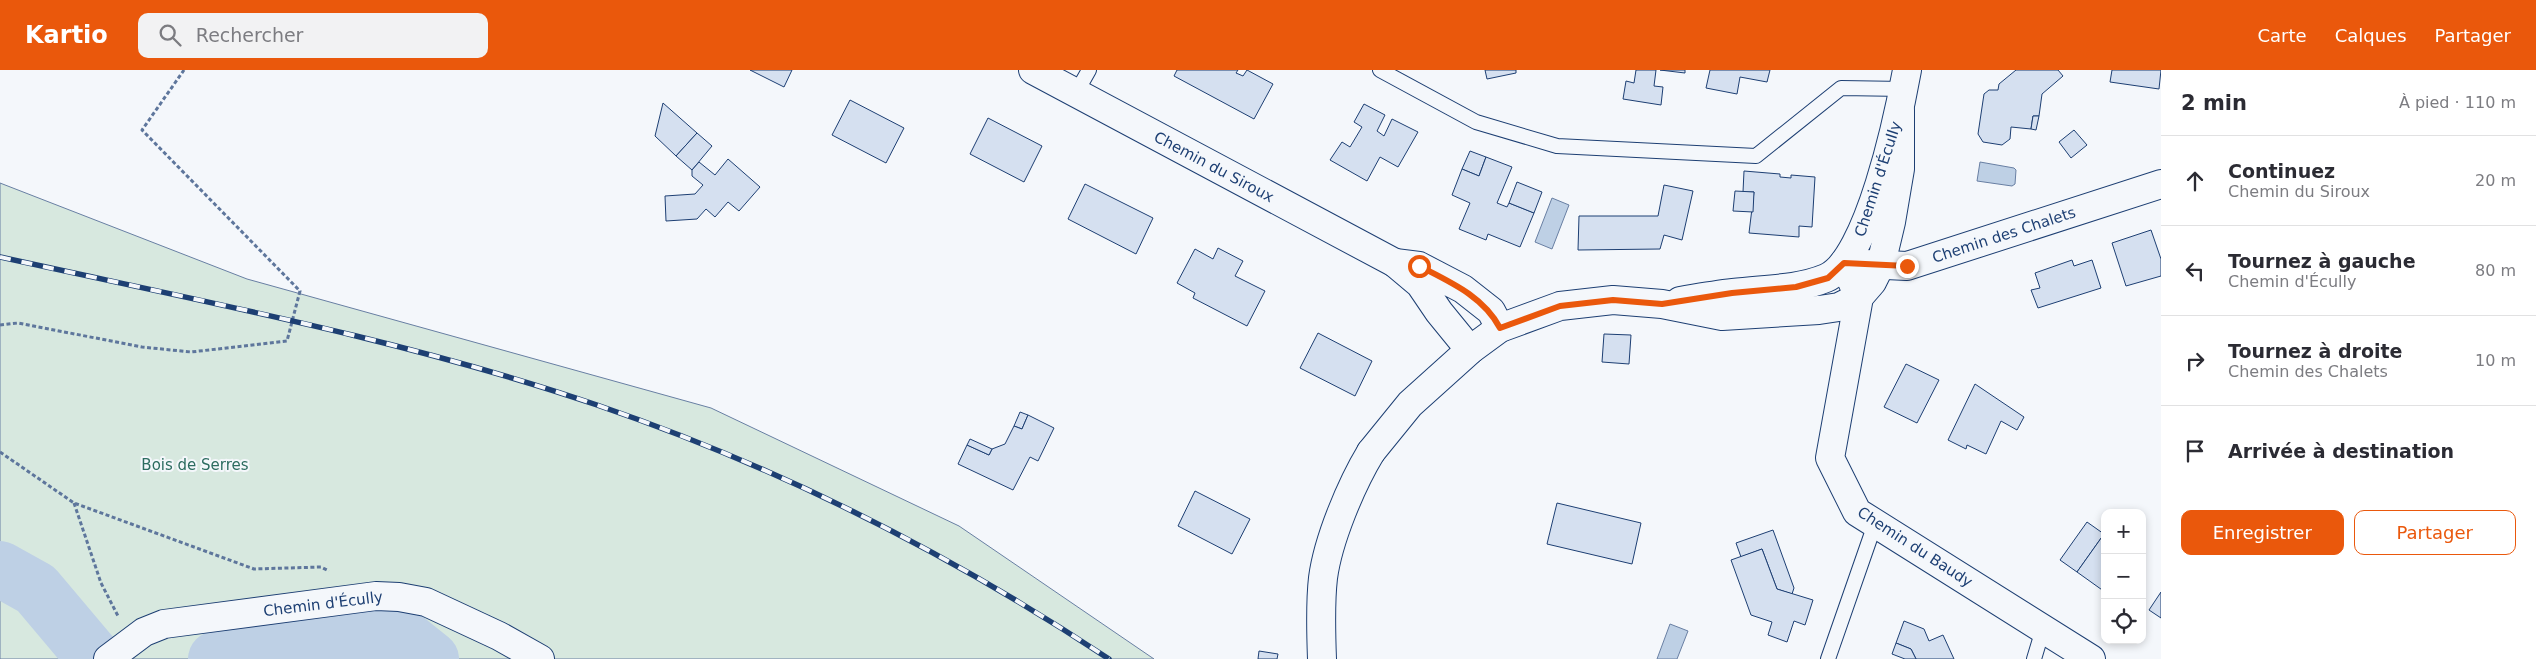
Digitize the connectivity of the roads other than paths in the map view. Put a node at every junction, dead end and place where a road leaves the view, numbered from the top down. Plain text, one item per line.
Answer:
1 (1033, 70) edge
2 (1380, 70) edge
3 (1082, 82) edge
4 (1903, 90) edge
5 (2161, 184) edge
6 (1395, 263) junction
7 (1844, 263) junction
8 (1881, 264) junction
9 (1859, 297) junction
10 (1662, 304) junction
11 (1500, 328) junction
12 (1470, 350) junction
13 (1875, 524) junction
14 (2044, 629) junction
15 (126, 645) edge
16 (540, 659) edge
17 (1322, 659) edge
18 (1828, 659) edge
19 (2034, 659) edge
20 (2091, 659) edge

1 - 3 street, Chemin du Siroux
2 - 4 lane
3 - 6 street, Chemin du Siroux
4 - 7 street, Chemin d'Écully
4 - 8 street, Chemin d'Écully
5 - 8 street, Chemin des Chalets
6 - 11 street, Chemin du Siroux
6 - 12 street, Chemin du Siroux
7 - 8 street, Chemin des Chalets
7 - 9 street
7 - 10 street, Chemin d'Écully
8 - 9 street, Chemin d'Écully
9 - 10 street, Chemin d'Écully
9 - 13 street, Chemin du Baudy
10 - 11 street, Chemin d'Écully
11 - 12 street, Chemin d'Écully
12 - 17 street, Chemin d'Écully
13 - 14 street, Chemin du Baudy
13 - 18 lane
14 - 19 lane
14 - 20 street, Chemin du Baudy
15 - 16 street, Chemin d'Écully

